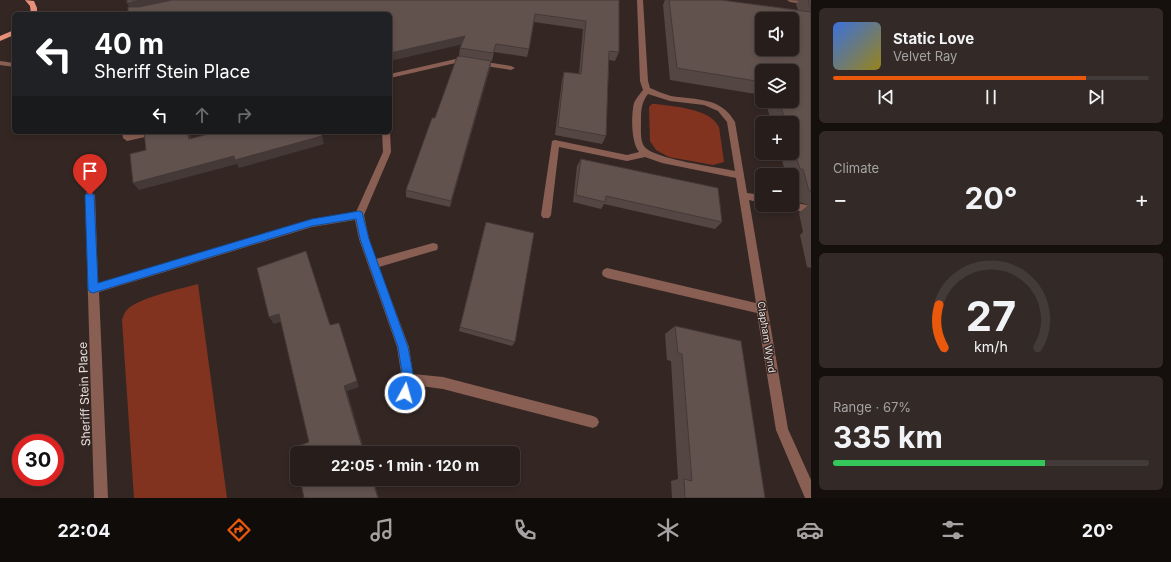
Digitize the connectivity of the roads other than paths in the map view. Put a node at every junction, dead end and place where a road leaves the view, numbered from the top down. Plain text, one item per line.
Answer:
1 (28, 0) edge
2 (640, 0) edge
3 (790, 0) edge
4 (811, 3) edge
5 (34, 12) edge
6 (12, 33) edge
7 (0, 39) edge
8 (0, 63) edge
9 (12, 65) edge
10 (511, 68) dead end
11 (392, 76) edge
12 (646, 90) junction
13 (126, 134) edge
14 (145, 134) edge
15 (386, 134) edge
16 (646, 154) junction
17 (739, 175) junction
18 (90, 195) dead end
19 (744, 196) junction
20 (755, 198) edge
21 (799, 207) edge
22 (811, 210) edge
23 (359, 215) junction
24 (546, 215) dead end
25 (433, 247) dead end
26 (374, 264) junction
27 (607, 273) dead end
28 (93, 289) junction
29 (762, 309) junction
30 (408, 379) junction
31 (403, 407) dead end
32 (593, 422) dead end
33 (806, 472) edge
34 (811, 495) edge
35 (101, 498) edge

1 - 5 main road
2 - 12 street
3 - 4 street
6 - 7 main road
8 - 9 street
10 - 11 street
12 - 16 street
12 - 17 street, Clapham Wynd
13 - 14 street
15 - 23 street
16 - 17 street
16 - 24 street
17 - 19 street, Clapham Wynd
18 - 28 street, Sheriff Stein Place
19 - 20 street
19 - 29 street, Clapham Wynd
21 - 22 street
23 - 26 street
23 - 28 street
25 - 26 street
26 - 30 street
27 - 29 street
28 - 35 street, Sheriff Stein Place
29 - 33 street, Clapham Wynd
30 - 31 street
30 - 32 street
33 - 34 street, Clapham Wynd

